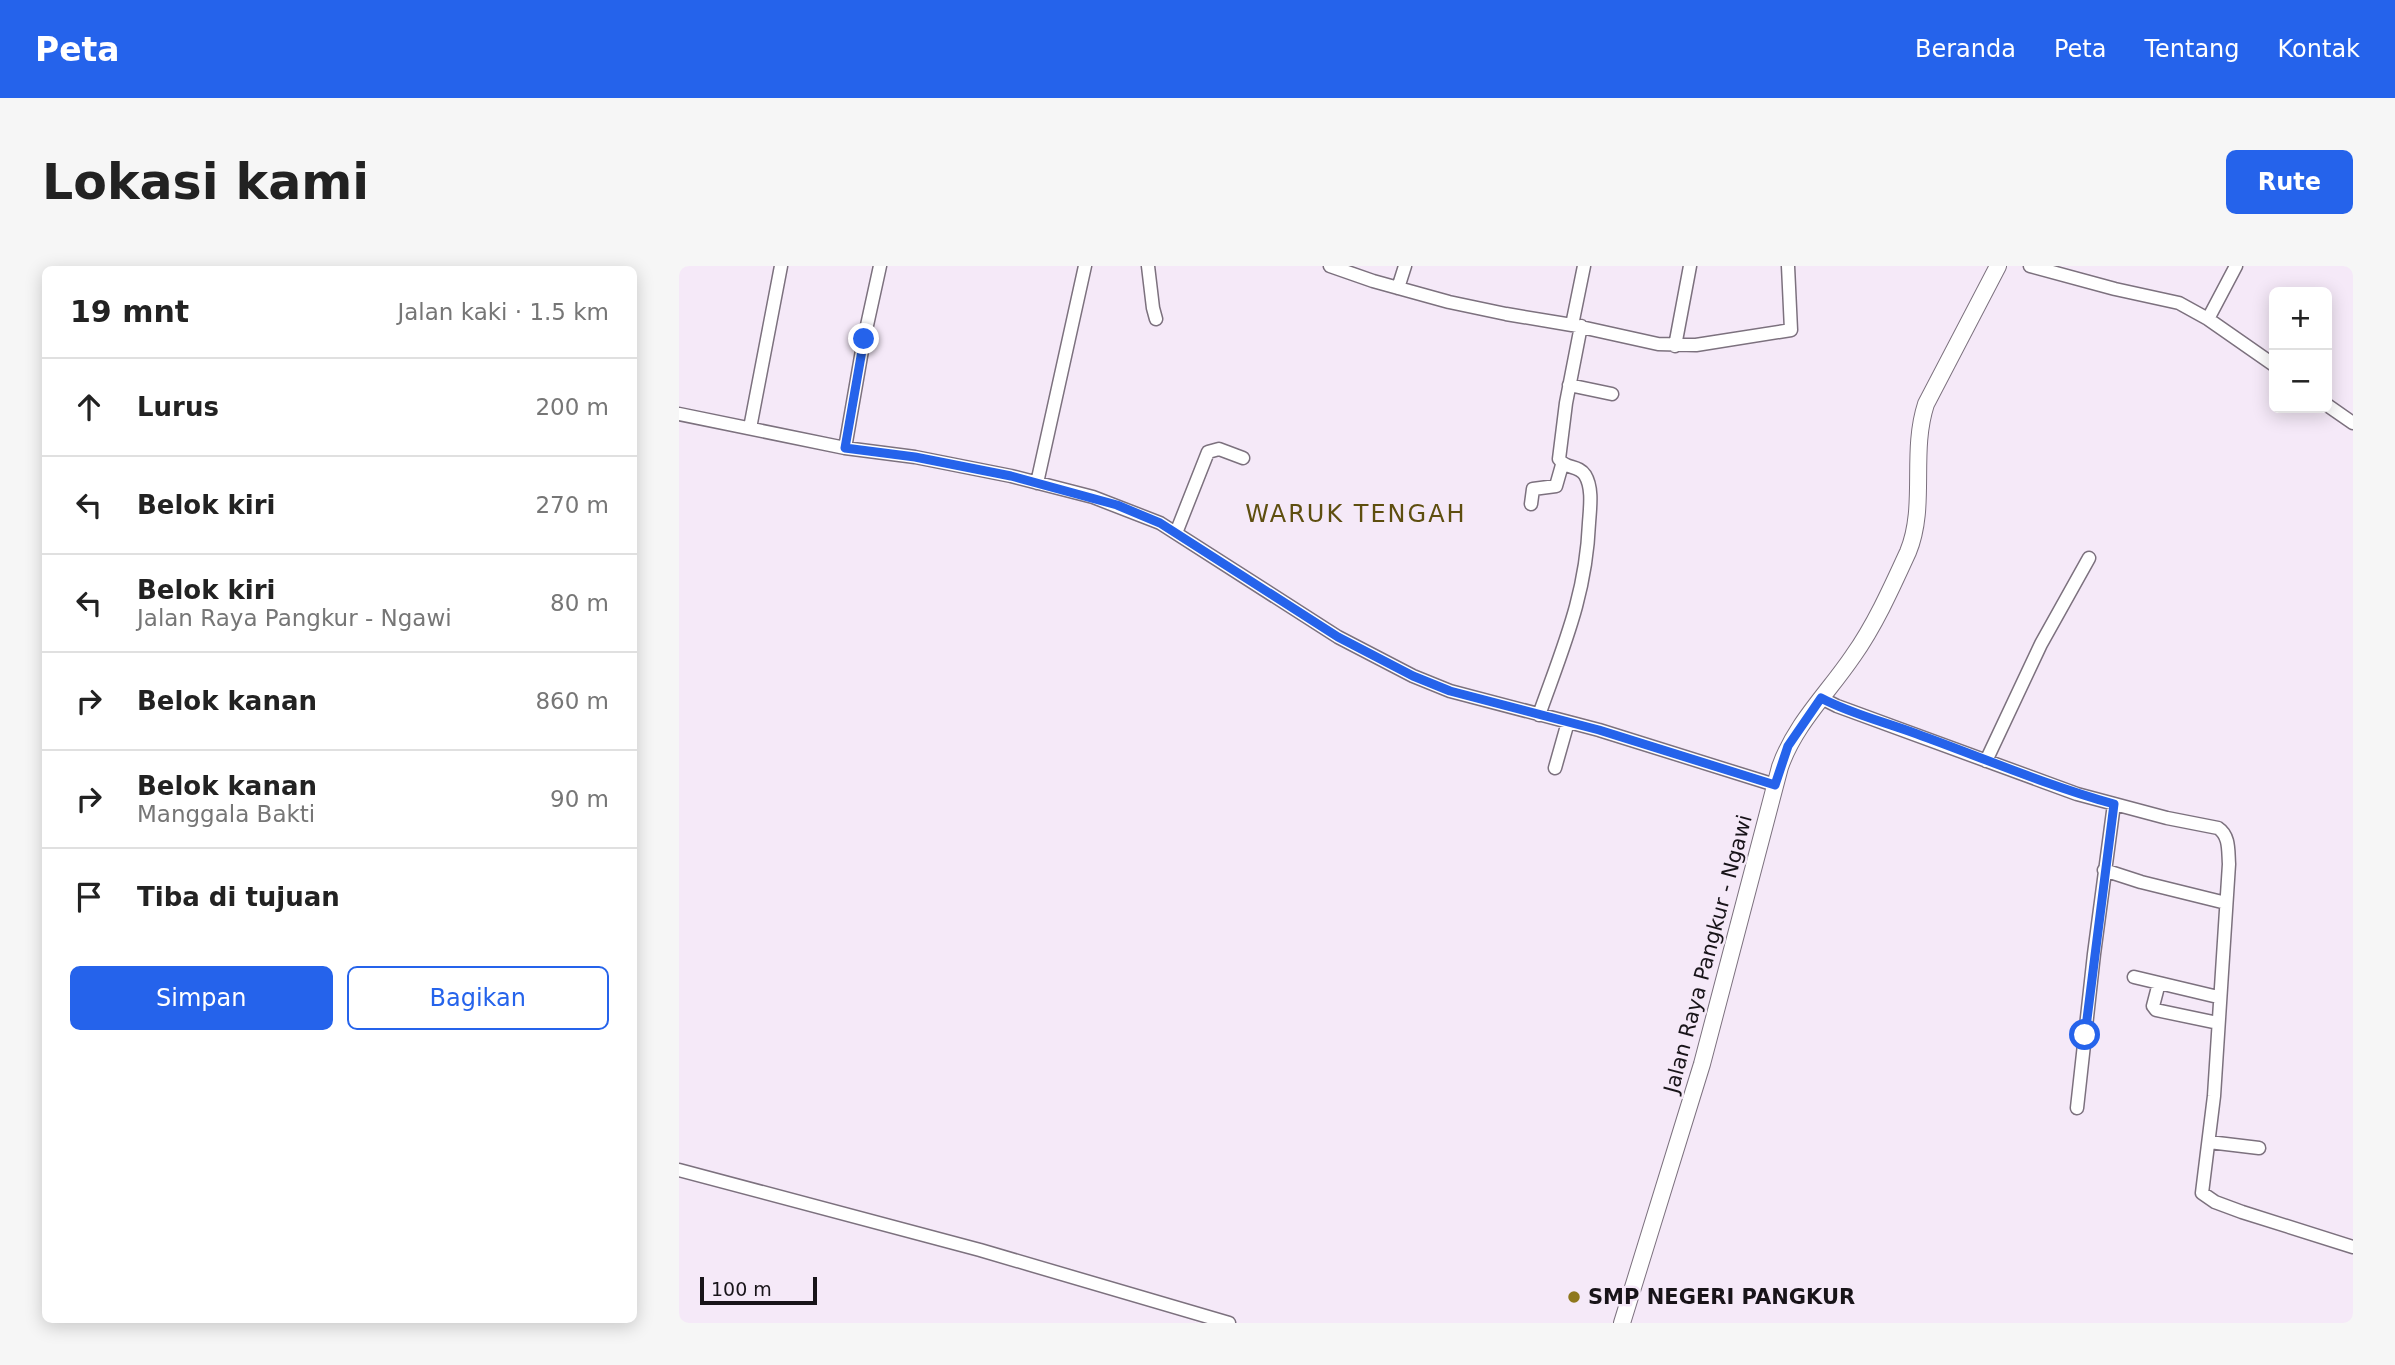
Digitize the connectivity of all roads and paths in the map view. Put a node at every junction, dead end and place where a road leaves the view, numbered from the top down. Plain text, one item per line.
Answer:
1 (781, 266) edge
2 (880, 266) edge
3 (1085, 266) edge
4 (1148, 266) edge
5 (1330, 266) edge
6 (1405, 266) edge
7 (1584, 266) edge
8 (1690, 266) edge
9 (1788, 266) edge
10 (1998, 266) edge
11 (2030, 266) edge
12 (2232, 268) edge
13 (1398, 288) junction
14 (1156, 319) dead end
15 (2208, 319) junction
16 (1576, 326) junction
17 (1675, 346) junction
18 (2269, 362) edge
19 (1569, 385) junction
20 (1612, 394) dead end
21 (2332, 408) edge
22 (679, 414) edge
23 (2353, 423) edge
24 (750, 428) junction
25 (845, 448) junction
26 (1243, 458) dead end
27 (1563, 465) junction
28 (1037, 483) junction
29 (1531, 504) dead end
30 (1176, 533) junction
31 (2089, 558) dead end
32 (1821, 698) junction
33 (1539, 715) junction
34 (1568, 722) junction
35 (1986, 761) junction
36 (1555, 768) dead end
37 (1775, 785) junction
38 (2114, 804) junction
39 (2104, 870) junction
40 (2226, 903) junction
41 (2134, 977) dead end
42 (2159, 983) junction
43 (2218, 998) junction
44 (2218, 1023) junction
45 (2077, 1108) dead end
46 (2209, 1142) junction
47 (2259, 1148) dead end
48 (679, 1170) edge
49 (2353, 1247) edge
50 (1229, 1323) edge
51 (1622, 1323) edge

1 - 24 street
2 - 25 street
3 - 28 street
4 - 14 street
5 - 13 street
6 - 13 street
7 - 16 street
8 - 17 street
9 - 17 street
10 - 32 main road, Jalan Raya Pangkur - Ngawi
11 - 15 street
12 - 15 street
13 - 16 street
15 - 18 street
16 - 17 street
16 - 19 street
19 - 20 street
19 - 27 street
21 - 23 street
22 - 24 street
24 - 25 street
25 - 28 street
26 - 30 street
27 - 29 street
27 - 33 street
28 - 30 street
30 - 33 street
31 - 35 street
32 - 35 street
32 - 37 main road, Jalan Raya Pangkur - Ngawi
33 - 34 street
34 - 36 street
34 - 37 street
35 - 38 street
37 - 51 main road, Jalan Raya Pangkur - Ngawi
38 - 39 street
38 - 40 street
39 - 40 street
39 - 45 street
40 - 43 street
41 - 42 street
42 - 43 street
42 - 44 street
43 - 44 street
44 - 46 street
46 - 47 street
46 - 49 street
48 - 50 street

